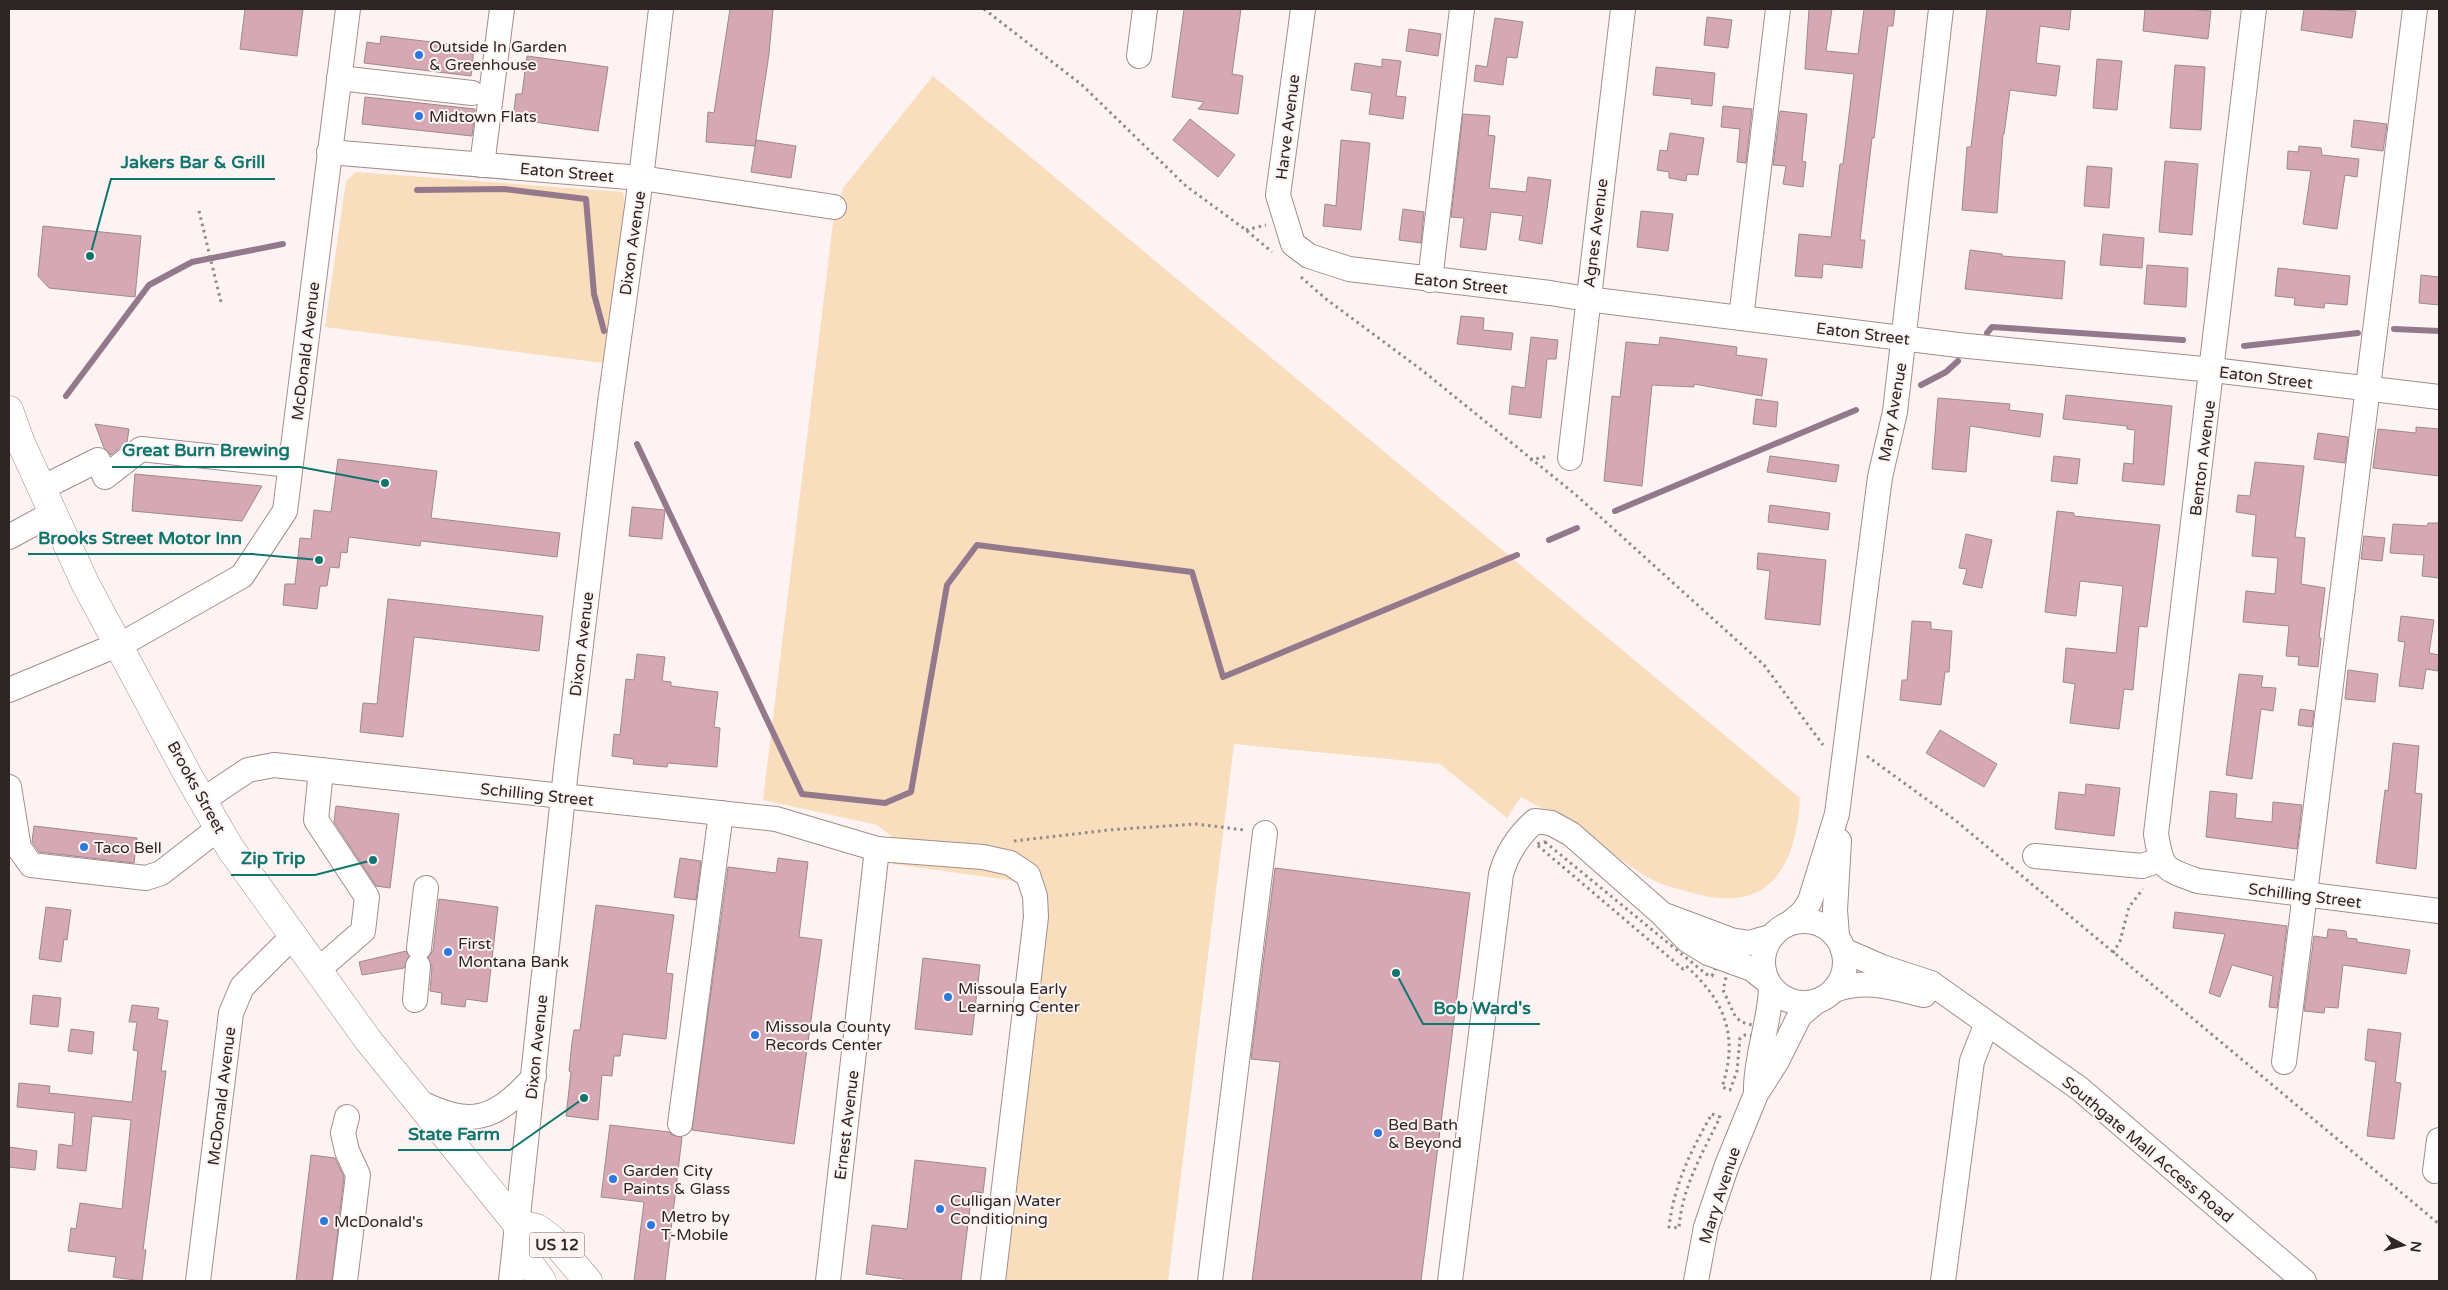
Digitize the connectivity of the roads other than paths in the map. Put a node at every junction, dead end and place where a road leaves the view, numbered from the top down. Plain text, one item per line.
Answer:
1 (348, 9) edge
2 (502, 9) edge
3 (661, 9) edge
4 (1145, 9) edge
5 (1303, 9) edge
6 (1462, 9) edge
7 (1623, 9) edge
8 (1778, 9) edge
9 (1940, 9) edge
10 (2254, 9) edge
11 (2415, 9) edge
12 (1139, 56) dead end
13 (339, 78) junction
14 (472, 93) dead end
15 (329, 152) junction
16 (482, 165) junction
17 (641, 178) junction
18 (834, 207) dead end
19 (1286, 251) joint
20 (1430, 280) junction
21 (1587, 299) junction
22 (1740, 318) junction
23 (1903, 337) junction
24 (2213, 370) junction
25 (2369, 390) junction
26 (2439, 396) edge
27 (9, 410) edge
28 (1561, 456) road end
29 (290, 465) junction
30 (42, 488) junction
31 (53, 513) junction
32 (9, 537) edge
33 (120, 645) junction
34 (9, 690) edge
35 (321, 770) junction
36 (9, 787) edge
37 (563, 798) junction
38 (203, 800) junction
39 (721, 813) junction
40 (1837, 814) junction
41 (219, 828) junction
42 (1265, 833) road end
43 (877, 849) junction
44 (2035, 856) dead end
45 (2166, 866) junction
46 (426, 888) dead end
47 (2303, 895) junction
48 (2439, 911) edge
49 (1661, 913) junction
50 (1790, 922) junction
51 (294, 935) junction
52 (1770, 937) junction
53 (1840, 943) junction
54 (318, 970) junction
55 (1769, 985) junction
56 (1825, 996) junction
57 (415, 1000) dead end
58 (1987, 1023) junction
59 (2284, 1062) dead end
60 (534, 1077) junction
61 (417, 1101) junction
62 (1752, 1102) junction
63 (347, 1117) dead end
64 (680, 1124) dead end
65 (2439, 1140) edge
66 (2435, 1171) dead end
67 (517, 1224) junction
68 (198, 1281) edge
69 (345, 1281) edge
70 (511, 1281) edge
71 (542, 1281) edge
72 (588, 1281) edge
73 (828, 1281) edge
74 (992, 1281) edge
75 (1210, 1281) edge
76 (1450, 1281) edge
77 (1696, 1281) edge
78 (1943, 1281) edge
79 (2304, 1281) edge

1 - 13 street, McDonald Avenue
2 - 16 street
3 - 17 street, Dixon Avenue
4 - 12 street
5 - 19 street, Harve Avenue
6 - 20 street
7 - 21 street, Agnes Avenue
8 - 22 street
9 - 23 street, Mary Avenue
10 - 24 street, Benton Avenue
11 - 25 street
13 - 14 street
13 - 15 street, McDonald Avenue
15 - 16 street, Eaton Street
15 - 29 street, McDonald Avenue
16 - 17 street, Eaton Street
17 - 18 street, Eaton Street
17 - 37 street, Dixon Avenue
19 - 20 street, Eaton Street
20 - 21 street, Eaton Street
21 - 22 street, Eaton Street
21 - 28 street, Agnes Avenue
22 - 23 street, Eaton Street
23 - 24 street, Eaton Street
23 - 40 street, Mary Avenue
24 - 25 street, Eaton Street
24 - 45 street, Benton Avenue
25 - 26 street, Eaton Street
25 - 47 street
27 - 30 highway, Brooks Street / US 12
29 - 30 street
29 - 33 street, McDonald Avenue
30 - 31 highway, Brooks Street / US 12
31 - 32 street
31 - 33 highway, Brooks Street / US 12
33 - 34 street, McDonald Avenue
33 - 38 highway, Brooks Street / US 12
35 - 37 street, Schilling Street
35 - 38 street, Schilling Street
35 - 54 street
36 - 41 street
37 - 39 street, Schilling Street
37 - 60 street, Dixon Avenue
38 - 41 highway, Brooks Street / US 12
39 - 43 street, Schilling Street
39 - 64 street
40 - 50 street, Mary Avenue
40 - 53 street, Mary Avenue
41 - 51 highway, Brooks Street / US 12
42 - 75 street
43 - 73 street, Ernest Avenue
43 - 74 street, Schilling Street
44 - 45 street
45 - 47 street, Schilling Street
46 - 57 street
47 - 48 street, Schilling Street
47 - 59 street
49 - 52 street
49 - 55 street
49 - 76 street
50 - 52 street
50 - 53 street
51 - 54 highway, Brooks Street / US 12
51 - 68 street, McDonald Avenue
52 - 55 street
53 - 56 street
53 - 58 street, Southgate Mall Access Road
54 - 61 highway, Brooks Street / US 12
55 - 56 street
55 - 62 street, Mary Avenue
56 - 58 street, Southgate Mall Access Road
56 - 62 street, Mary Avenue
58 - 78 street
58 - 79 street, Southgate Mall Access Road
60 - 61 street
60 - 67 street, Dixon Avenue
61 - 67 highway, Brooks Street / US 12
62 - 77 street, Mary Avenue
63 - 69 street
65 - 66 street
67 - 70 street, Dixon Avenue
67 - 71 highway, Brooks Street / US 12
67 - 72 highway, US 12

